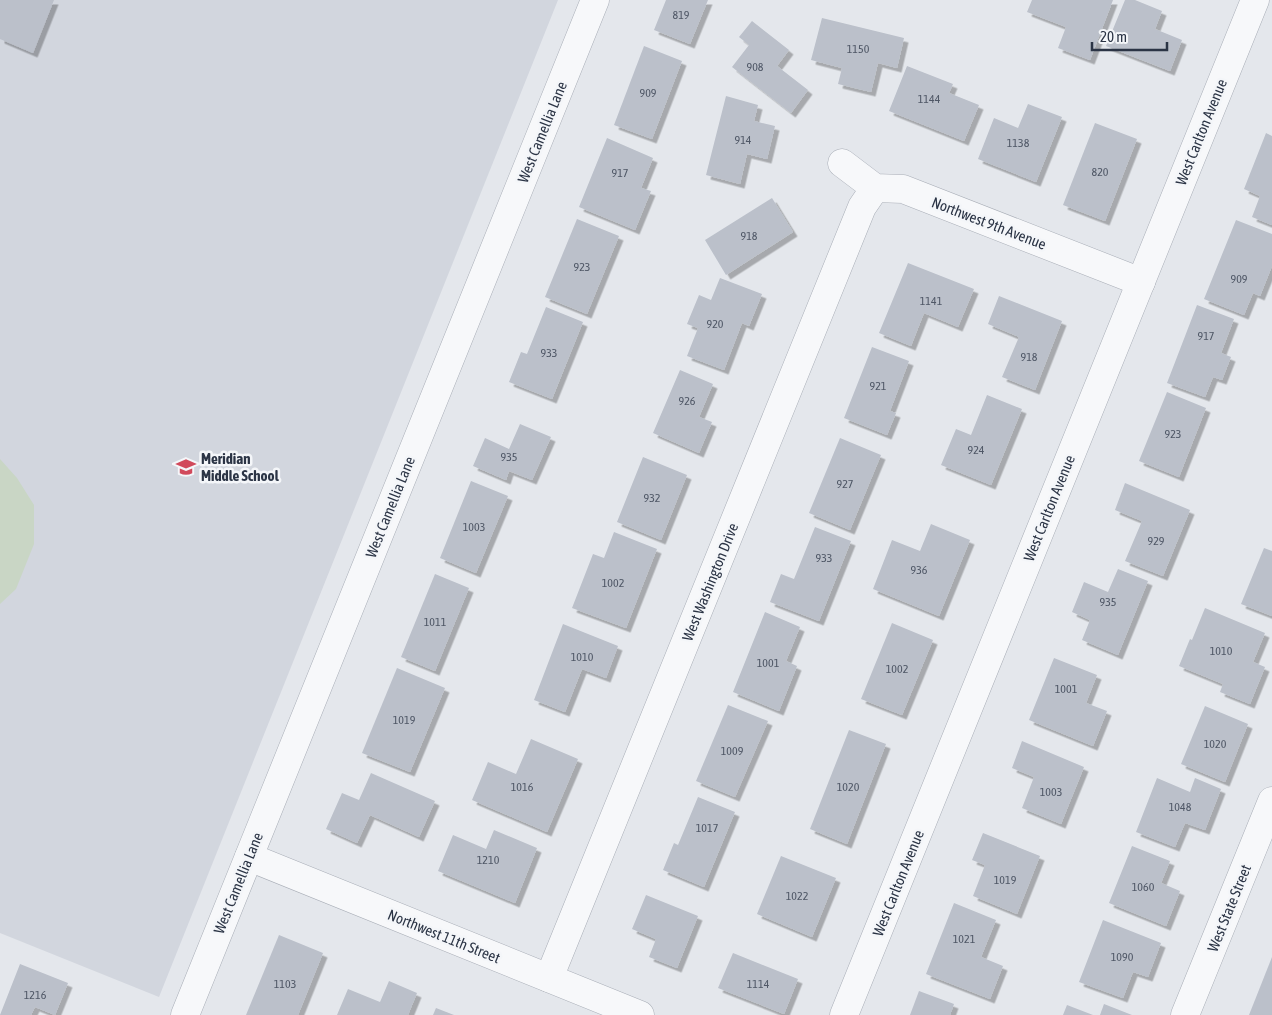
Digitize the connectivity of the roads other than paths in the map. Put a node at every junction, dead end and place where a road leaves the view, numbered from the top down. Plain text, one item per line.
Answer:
1 (595, 0) edge
2 (1255, 0) edge
3 (842, 163) dead end
4 (875, 188) junction
5 (1141, 282) junction
6 (1272, 802) edge
7 (249, 857) junction
8 (549, 978) junction
9 (185, 1015) edge
10 (640, 1015) edge
11 (844, 1015) edge
12 (1185, 1015) edge

1 - 7 street, West Camellia Lane
2 - 5 street, West Carlton Avenue
3 - 4 street
4 - 5 street, Northwest 9th Avenue
4 - 8 street, West Washington Drive
5 - 11 street, West Carlton Avenue
6 - 12 street, West State Street
7 - 8 street, Northwest 11th Street
7 - 9 street, West Camellia Lane
8 - 10 street, Northwest 11th Street

